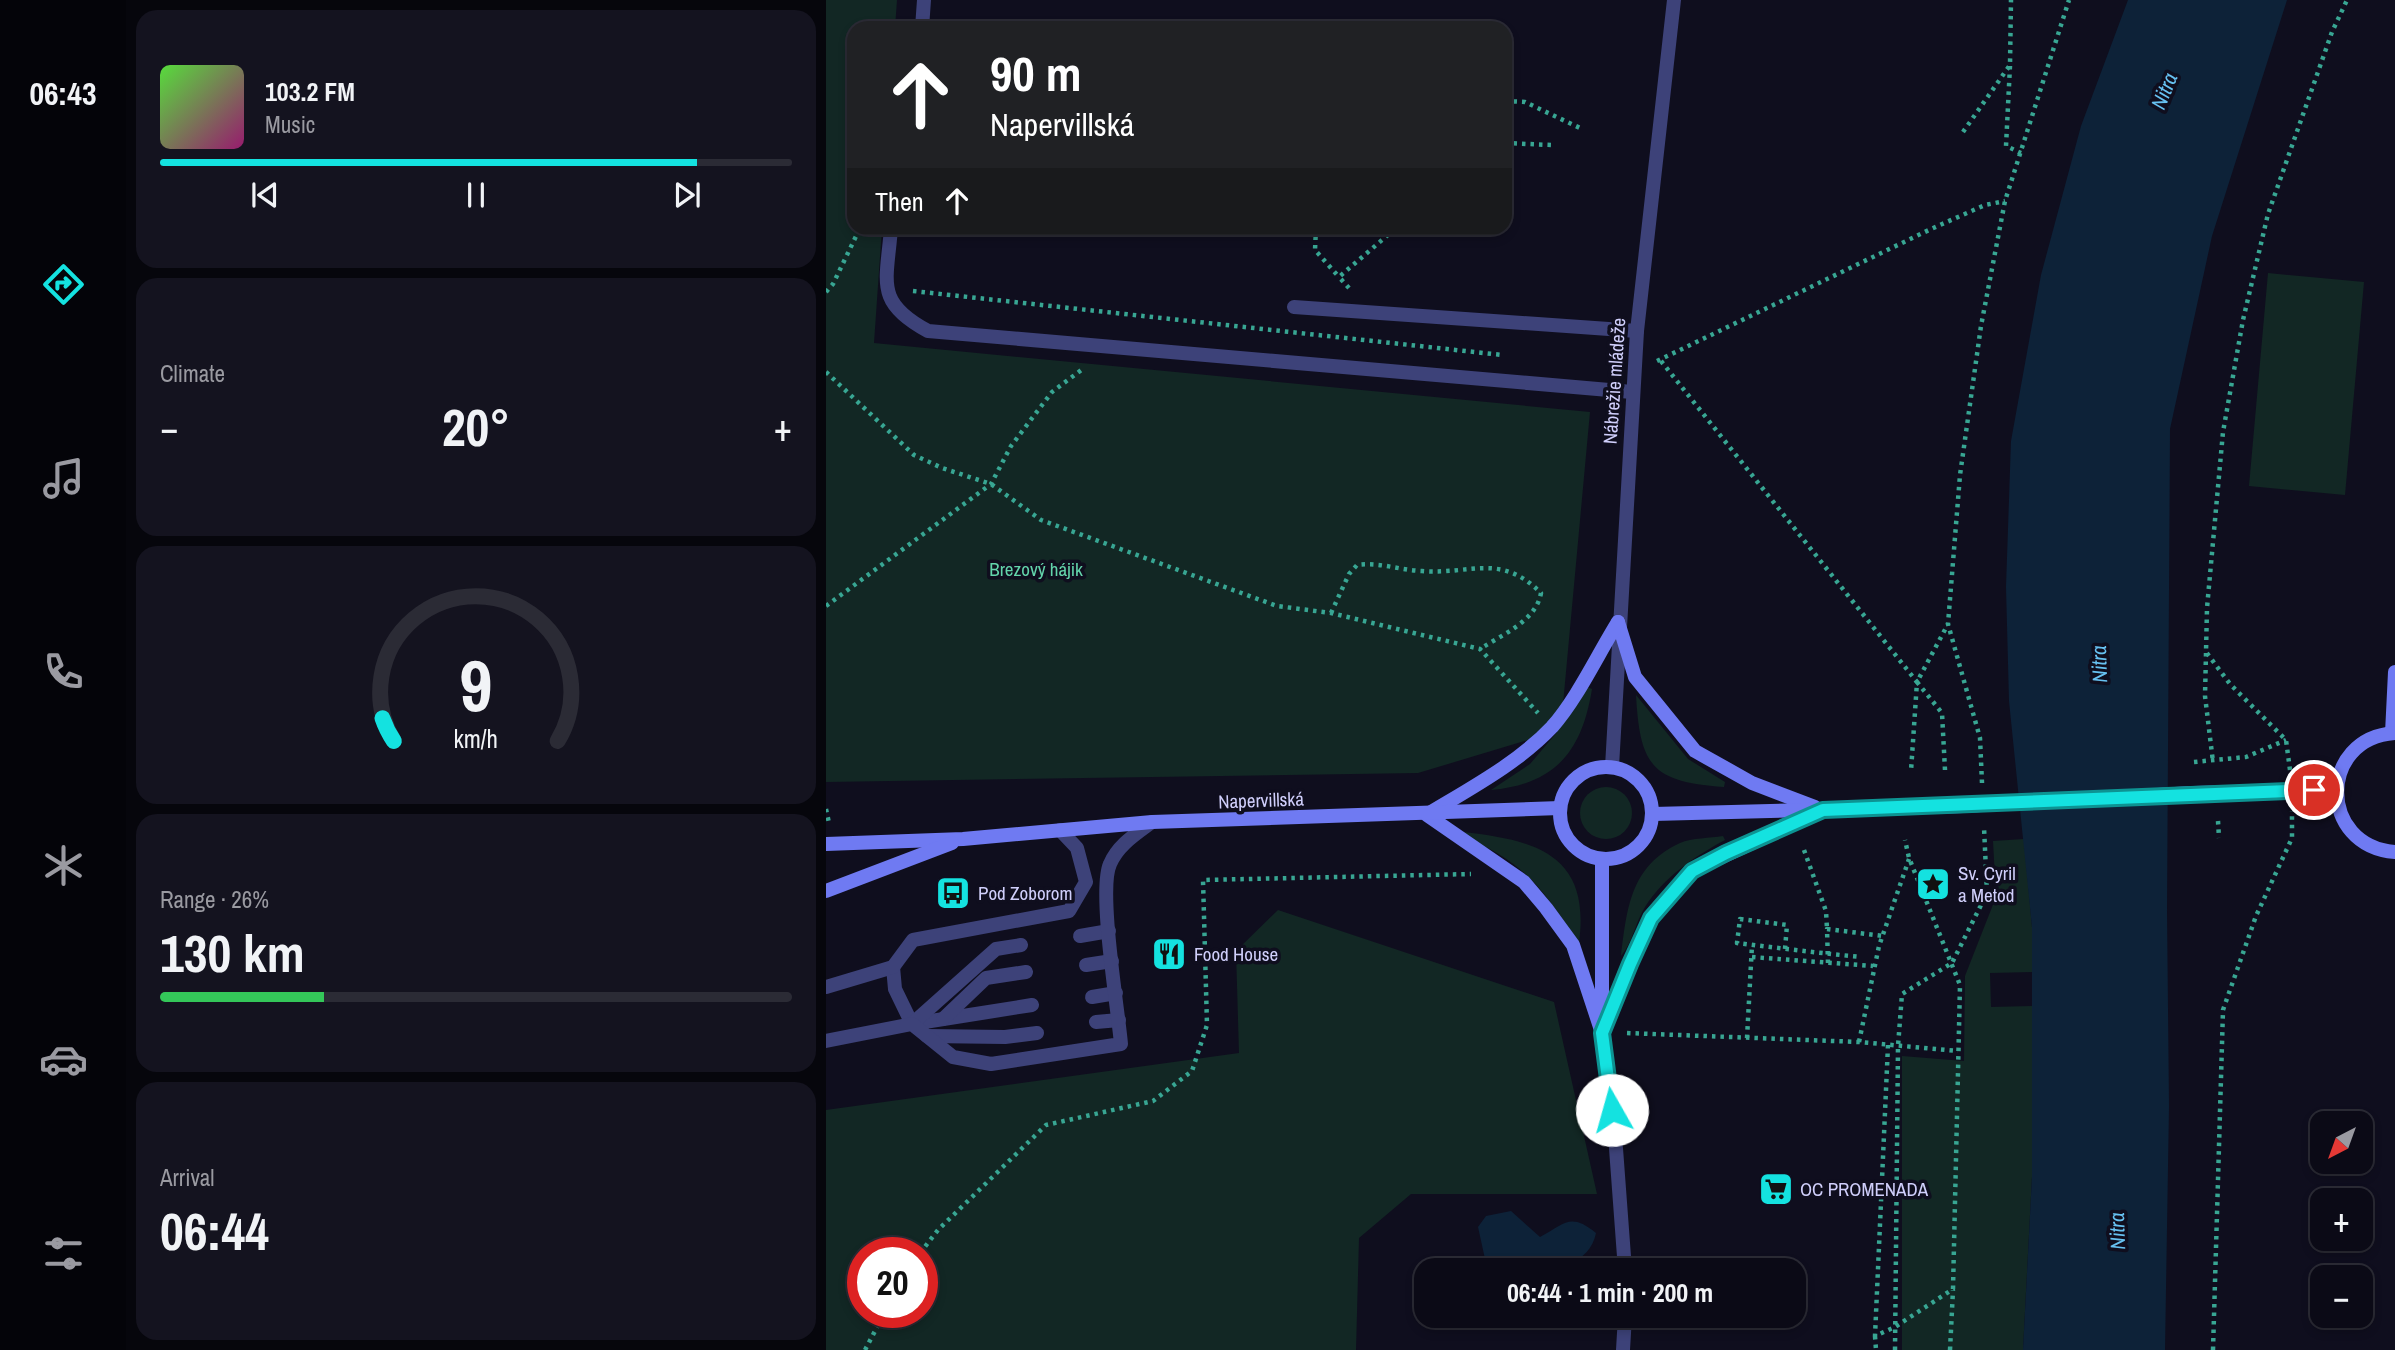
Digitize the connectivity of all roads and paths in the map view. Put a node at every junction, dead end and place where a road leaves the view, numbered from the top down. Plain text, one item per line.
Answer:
1 (924, 0) edge
2 (1674, 0) edge
3 (2011, 0) edge
4 (2069, 0) edge
5 (2347, 0) edge
6 (922, 21) edge
7 (2010, 65) junction
8 (1512, 101) edge
9 (1580, 128) dead end
10 (1963, 132) dead end
11 (1512, 143) edge
12 (1551, 145) dead end
13 (2021, 153) junction
14 (2006, 201) junction
15 (857, 235) edge
16 (890, 235) edge
17 (1316, 235) edge
18 (1388, 235) edge
19 (1339, 277) junction
20 (886, 289) junction
21 (826, 292) edge
22 (1294, 307) dead end
23 (1373, 313) junction
24 (1636, 331) junction
25 (1111, 348) junction
26 (1511, 356) dead end
27 (1661, 361) junction
28 (1634, 364) junction
29 (826, 372) edge
30 (1632, 392) junction
31 (991, 484) junction
32 (826, 606) edge
33 (1331, 613) junction
34 (1618, 622) junction
35 (1480, 649) junction
36 (2206, 652) junction
37 (2395, 672) edge
38 (1917, 682) junction
39 (1539, 715) dead end
40 (2394, 733) edge
41 (2286, 740) junction
42 (2194, 762) dead end
43 (2213, 762) junction
44 (2290, 766) dead end
45 (1612, 767) junction
46 (1945, 770) dead end
47 (1911, 771) dead end
48 (2337, 790) junction
49 (1560, 808) junction
50 (1823, 810) junction
51 (1653, 814) junction
52 (1427, 815) junction
53 (2218, 821) dead end
54 (1152, 822) junction
55 (2292, 822) dead end
56 (1060, 830) junction
57 (2219, 838) dead end
58 (963, 839) junction
59 (1905, 840) dead end
60 (826, 844) edge
61 (1804, 850) dead end
62 (2395, 852) edge
63 (1909, 858) junction
64 (1602, 860) junction
65 (1478, 879) dead end
66 (826, 891) edge
67 (1827, 929) junction
68 (1109, 931) junction
69 (1080, 936) dead end
70 (1883, 936) junction
71 (1021, 945) dead end
72 (1752, 945) junction
73 (1786, 949) junction
74 (1827, 953) junction
75 (1752, 957) junction
76 (1861, 957) dead end
77 (1112, 961) junction
78 (1828, 963) junction
79 (1952, 963) junction
80 (1086, 965) dead end
81 (1873, 966) junction
82 (893, 967) junction
83 (1026, 972) dead end
84 (826, 987) edge
85 (1116, 993) junction
86 (1092, 997) dead end
87 (1032, 1005) dead end
88 (943, 1019) junction
89 (1119, 1020) junction
90 (1096, 1023) dead end
91 (912, 1024) junction
92 (1037, 1032) dead end
93 (1602, 1033) junction
94 (1627, 1033) dead end
95 (927, 1036) junction
96 (1747, 1038) junction
97 (826, 1041) edge
98 (1860, 1042) junction
99 (1888, 1045) junction
100 (1898, 1045) junction
101 (1958, 1051) junction
102 (933, 1237) edge
103 (1624, 1258) edge
104 (1953, 1289) junction
105 (1895, 1326) junction
106 (877, 1328) edge
107 (1624, 1328) edge
108 (1875, 1336) junction
109 (865, 1350) edge
110 (1623, 1350) edge
111 (1876, 1350) edge
112 (1895, 1350) edge
113 (1950, 1350) edge
114 (2214, 1350) edge

1 - 6 street
2 - 24 street, Nábrežie mládeže
3 - 7 path
4 - 13 path
5 - 36 path
7 - 10 path
7 - 13 path
8 - 9 path
11 - 12 path
13 - 14 path
14 - 27 path
14 - 38 path
15 - 21 path
16 - 20 street
17 - 19 path
18 - 19 path
19 - 23 path
20 - 25 street
20 - 26 path
22 - 23 street
23 - 24 street
24 - 28 street, Nábrežie mládeže
25 - 30 street
25 - 31 path
27 - 28 path
27 - 38 path
28 - 30 street, Nábrežie mládeže
29 - 31 path
30 - 34 street, Nábrežie mládeže
31 - 32 path
31 - 33 path
33 - 35 path
33 - 35 path
34 - 45 street, Nábrežie mládeže
34 - 50 street
34 - 52 street
35 - 39 path
36 - 41 path
36 - 43 path
37 - 40 street
38 - 46 path
38 - 47 path
40 - 48 street
41 - 43 path
41 - 44 path
42 - 43 path
45 - 49 street
45 - 51 street
48 - 50 street, bridge
48 - 62 street
49 - 52 street, Napervillská
49 - 64 street
50 - 51 street
50 - 93 street
51 - 64 street
52 - 54 street, Napervillská
52 - 93 street
53 - 57 path
54 - 56 street, Napervillská
54 - 68 street
55 - 114 path
56 - 58 street, Napervillská
56 - 82 street
58 - 60 street, Napervillská
58 - 66 street, Napervillská
59 - 63 path
61 - 67 path
63 - 70 path
63 - 79 path
64 - 93 street
65 - 102 path
67 - 70 path
67 - 74 path
68 - 69 street
68 - 77 street
70 - 81 path
71 - 91 street
72 - 73 path
72 - 73 path
72 - 75 path
73 - 74 path
74 - 76 path
74 - 78 path
75 - 78 path
75 - 96 path
77 - 80 street
77 - 85 street
78 - 81 path
79 - 100 path
79 - 101 path
81 - 98 path
82 - 84 street
82 - 91 street
83 - 88 street
85 - 86 street
85 - 89 street
87 - 88 street
88 - 91 street
89 - 90 street
89 - 95 street
91 - 95 street
91 - 97 street
92 - 95 street
93 - 103 street
94 - 96 path
96 - 98 path
98 - 99 path
99 - 100 path
99 - 108 path
100 - 101 path
100 - 105 path
101 - 104 path
104 - 105 path
104 - 113 path
105 - 108 path
105 - 112 path
106 - 109 path
107 - 110 street
108 - 111 path

